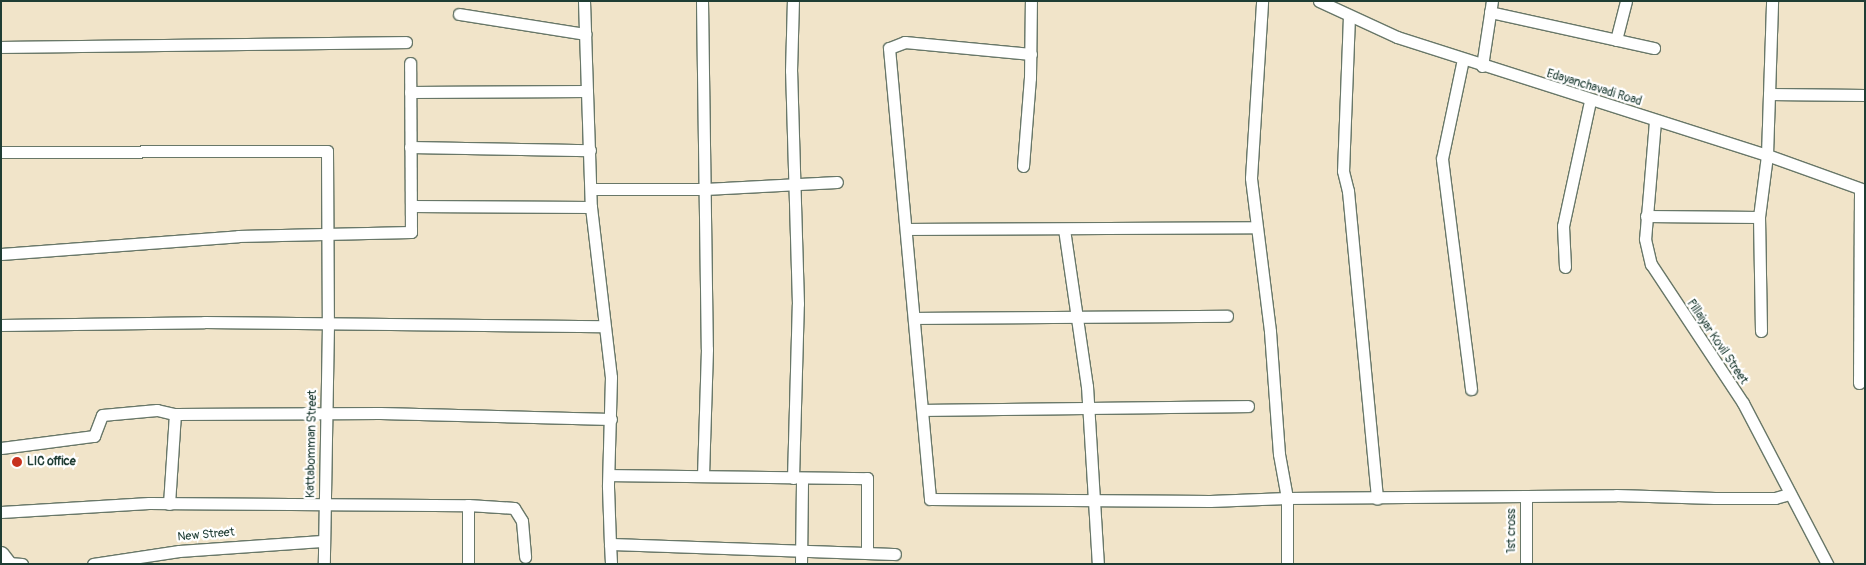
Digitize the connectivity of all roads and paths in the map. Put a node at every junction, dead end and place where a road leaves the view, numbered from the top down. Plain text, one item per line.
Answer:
1 (584, 1) edge
2 (702, 1) edge
3 (793, 1) edge
4 (1031, 1) edge
5 (1262, 1) edge
6 (1319, 1) edge
7 (1626, 1) edge
8 (1772, 1) edge
9 (1491, 7) edge
10 (459, 14) dead end
11 (1349, 16) junction
12 (585, 34) junction
13 (1616, 40) junction
14 (406, 42) dead end
15 (1, 47) edge
16 (1654, 48) dead end
17 (1031, 54) junction
18 (1463, 60) junction
19 (410, 63) dead end
20 (1482, 66) junction
21 (587, 91) junction
22 (410, 92) junction
23 (1769, 94) junction
24 (1865, 95) edge
25 (1590, 101) junction
26 (1655, 121) junction
27 (410, 147) junction
28 (590, 150) junction
29 (1, 152) edge
30 (1767, 155) junction
31 (1023, 166) dead end
32 (837, 182) dead end
33 (794, 186) junction
34 (591, 189) junction
35 (705, 189) junction
36 (1862, 190) edge
37 (411, 206) junction
38 (591, 207) junction
39 (1646, 216) junction
40 (1759, 217) junction
41 (1255, 227) junction
42 (907, 229) junction
43 (1064, 229) junction
44 (326, 232) junction
45 (1, 254) edge
46 (1565, 267) dead end
47 (1227, 316) dead end
48 (1078, 317) junction
49 (914, 318) junction
50 (328, 324) junction
51 (1, 325) edge
52 (604, 326) junction
53 (1762, 331) dead end
54 (1859, 383) dead end
55 (1471, 389) dead end
56 (1248, 406) dead end
57 (1089, 409) junction
58 (924, 410) junction
59 (326, 413) junction
60 (175, 414) junction
61 (611, 419) junction
62 (1, 448) edge
63 (608, 475) junction
64 (703, 476) junction
65 (797, 478) junction
66 (1789, 494) junction
67 (1094, 498) junction
68 (1287, 498) junction
69 (1526, 498) junction
70 (1378, 499) junction
71 (169, 504) junction
72 (468, 505) junction
73 (325, 506) junction
74 (1, 512) edge
75 (322, 541) junction
76 (610, 544) junction
77 (801, 551) junction
78 (867, 553) junction
79 (895, 554) dead end
80 (1, 555) edge
81 (525, 557) dead end
82 (8, 564) edge
83 (22, 564) edge
84 (93, 564) edge
85 (324, 564) edge
86 (468, 564) edge
87 (611, 564) edge
88 (801, 564) edge
89 (1098, 564) edge
90 (1287, 564) edge
91 (1526, 564) edge
92 (1827, 564) edge

1 - 12 street
2 - 35 street
3 - 33 street
4 - 17 street
5 - 41 street
6 - 11 street, Edayanchavadi Road
7 - 13 street
8 - 23 street
9 - 13 street
9 - 20 street
10 - 12 street
11 - 18 street, Edayanchavadi Road
11 - 70 street
12 - 21 street
13 - 16 street
14 - 15 street
17 - 31 street
17 - 42 street
18 - 20 street, Edayanchavadi Road
18 - 55 street
19 - 22 street
20 - 25 street, Edayanchavadi Road
21 - 22 street
21 - 28 street
22 - 27 street
23 - 24 street
23 - 30 street
25 - 26 street, Edayanchavadi Road
25 - 46 street
26 - 30 street, Edayanchavadi Road
26 - 39 street, Pillaiyar Kovil Street
27 - 28 street
27 - 37 street
28 - 34 street
29 - 44 street, Kattabomman Street
30 - 36 street, Edayanchavadi Road
30 - 40 street
32 - 33 street
33 - 35 street
33 - 65 street
34 - 35 street
34 - 38 street
35 - 64 street
36 - 54 street
37 - 38 street
37 - 44 street
38 - 52 street
39 - 40 street
39 - 66 street, Pillaiyar Kovil Street
40 - 53 street
41 - 43 street
41 - 68 street
42 - 43 street
42 - 49 street
43 - 48 street
44 - 45 street
44 - 50 street, Kattabomman Street
47 - 48 street
48 - 49 street
48 - 57 street
49 - 58 street
50 - 51 street
50 - 52 street
50 - 59 street, Kattabomman Street
52 - 61 street
56 - 57 street
57 - 58 street
57 - 67 street
58 - 67 street
59 - 60 street
59 - 61 street
59 - 73 street, Kattabomman Street
60 - 62 street
60 - 71 street
61 - 63 street
63 - 64 street
63 - 76 street
64 - 65 street
65 - 77 street
65 - 78 street
66 - 69 street
66 - 92 street, Pillaiyar Kovil Street
67 - 68 street
67 - 89 street
68 - 70 street
68 - 90 street
69 - 70 street
69 - 91 street, 1st cross
71 - 73 street
71 - 74 street
72 - 73 street
72 - 81 street
72 - 86 street
73 - 75 street, Kattabomman Street
75 - 84 street, New Street
75 - 85 street, Kattabomman Street
76 - 77 street
76 - 87 street
77 - 78 street
77 - 88 street
78 - 79 street
80 - 82 street
82 - 83 street

